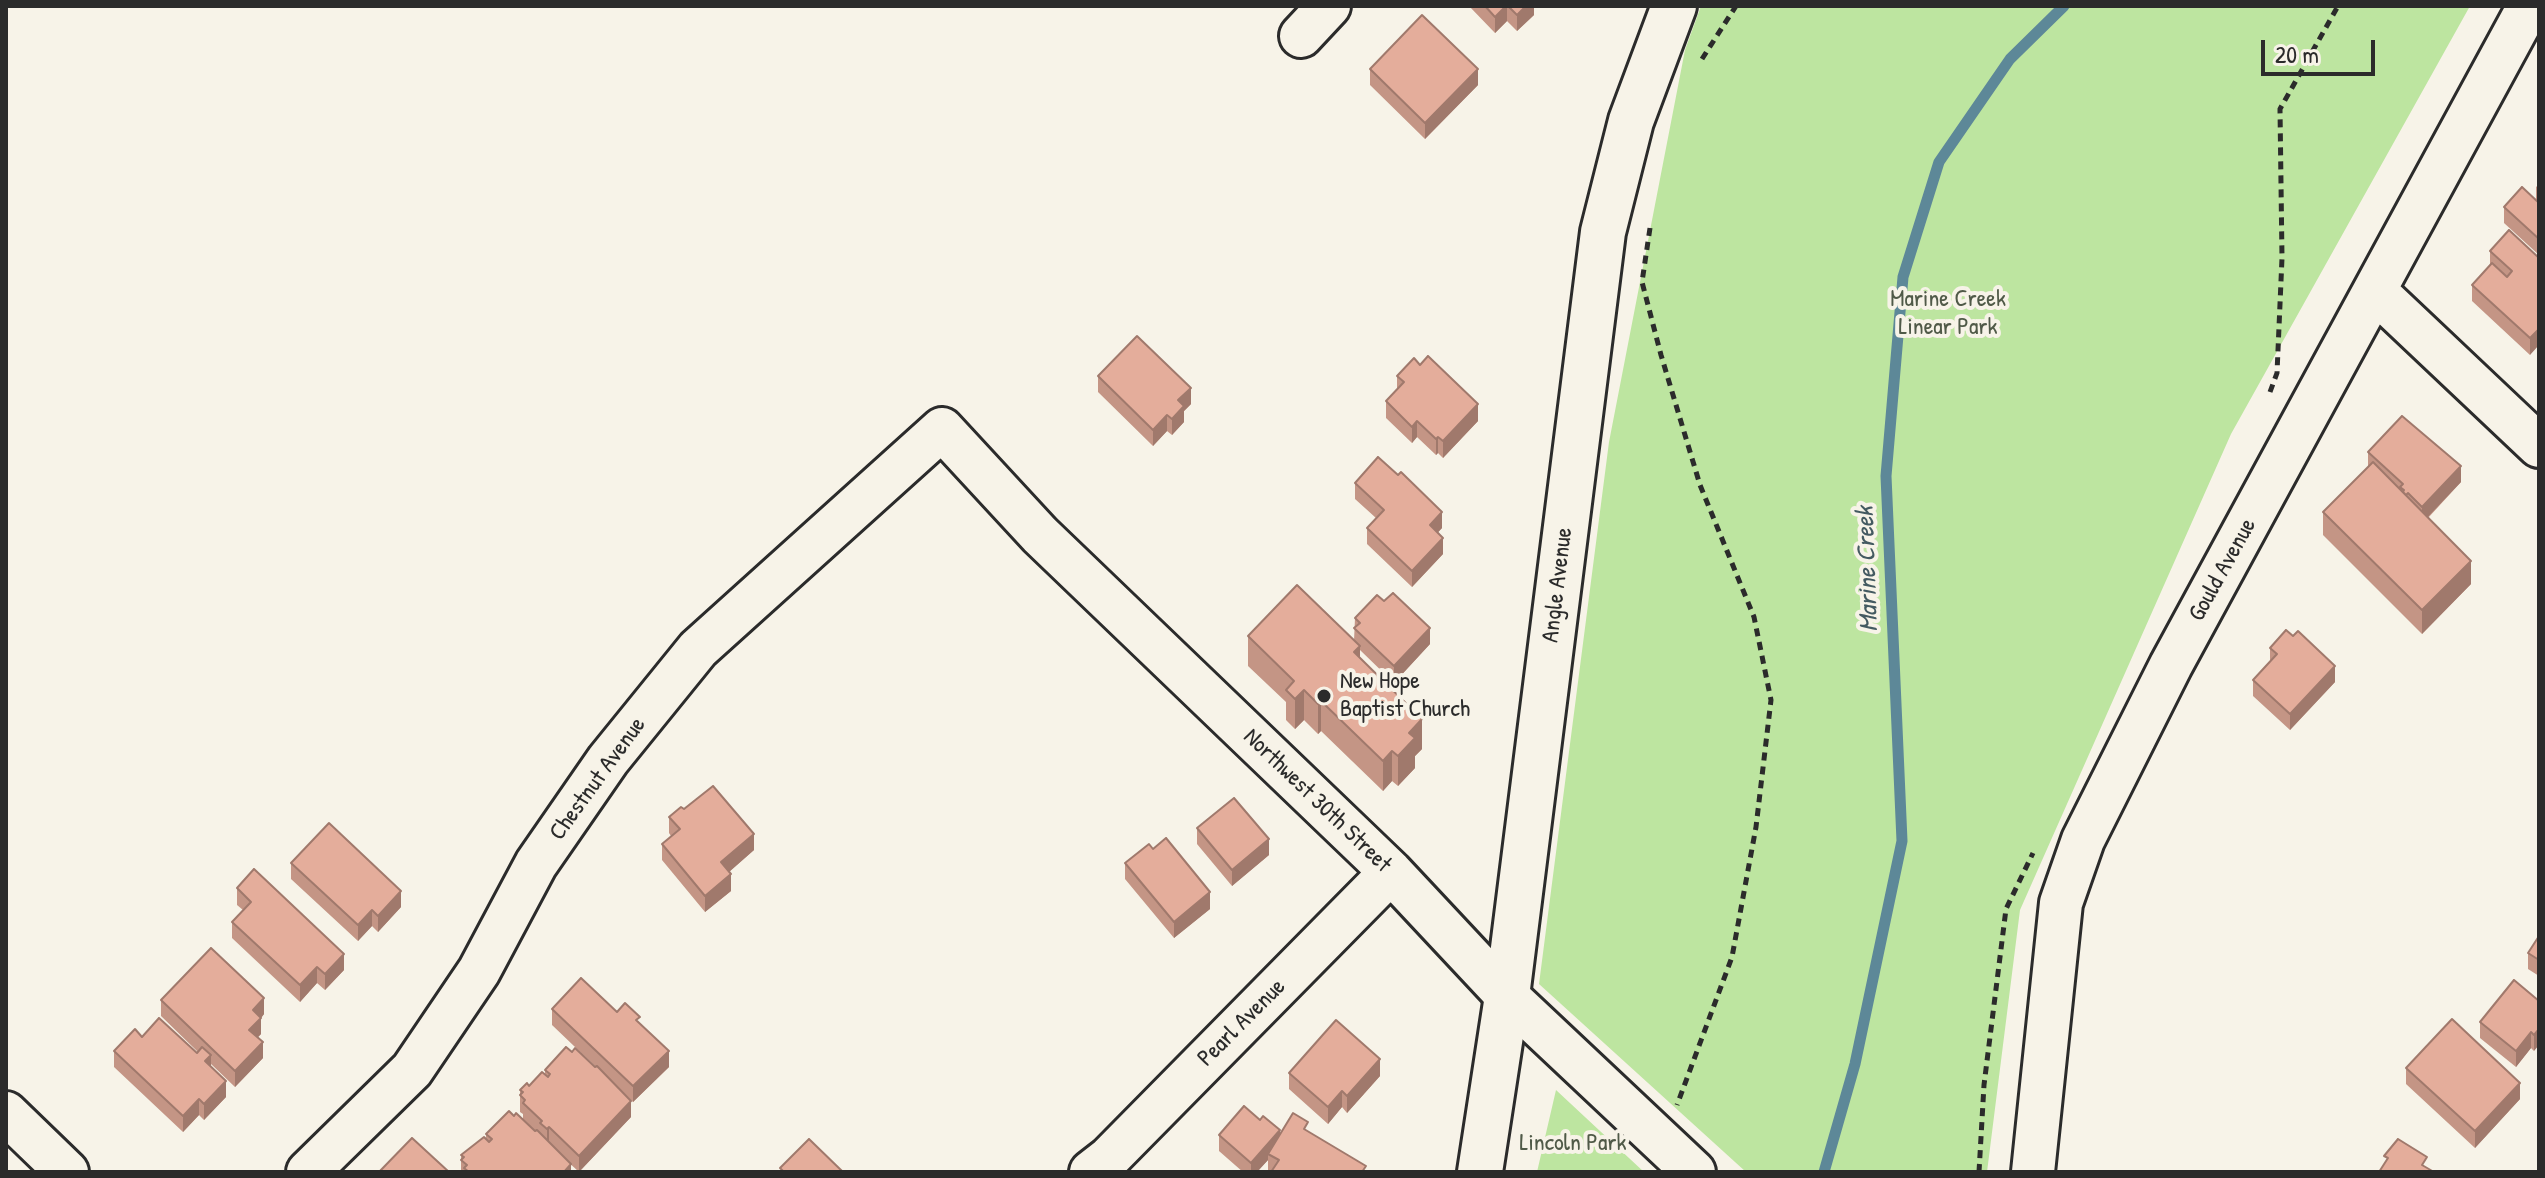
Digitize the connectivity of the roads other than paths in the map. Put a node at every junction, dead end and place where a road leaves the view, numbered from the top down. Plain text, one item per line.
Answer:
1 (1674, 6) edge
2 (2529, 6) edge
3 (2375, 291) junction
4 (942, 429) joint
5 (2539, 446) edge
6 (1391, 872) junction
7 (1507, 996) junction
8 (6, 1113) edge
9 (67, 1172) edge
10 (308, 1172) edge
11 (1091, 1172) edge
12 (1480, 1172) edge
13 (1694, 1172) edge
14 (2033, 1172) edge

1 - 7 main road, Angle Avenue
2 - 3 street, Gould Avenue
3 - 5 street
3 - 14 street, Gould Avenue
4 - 6 street, Northwest 30th Street
4 - 10 street, Chestnut Avenue
6 - 7 street, Northwest 30th Street
6 - 11 street, Pearl Avenue
7 - 12 main road, Angle Avenue
7 - 13 street, Northwest 30th Street
8 - 9 street

